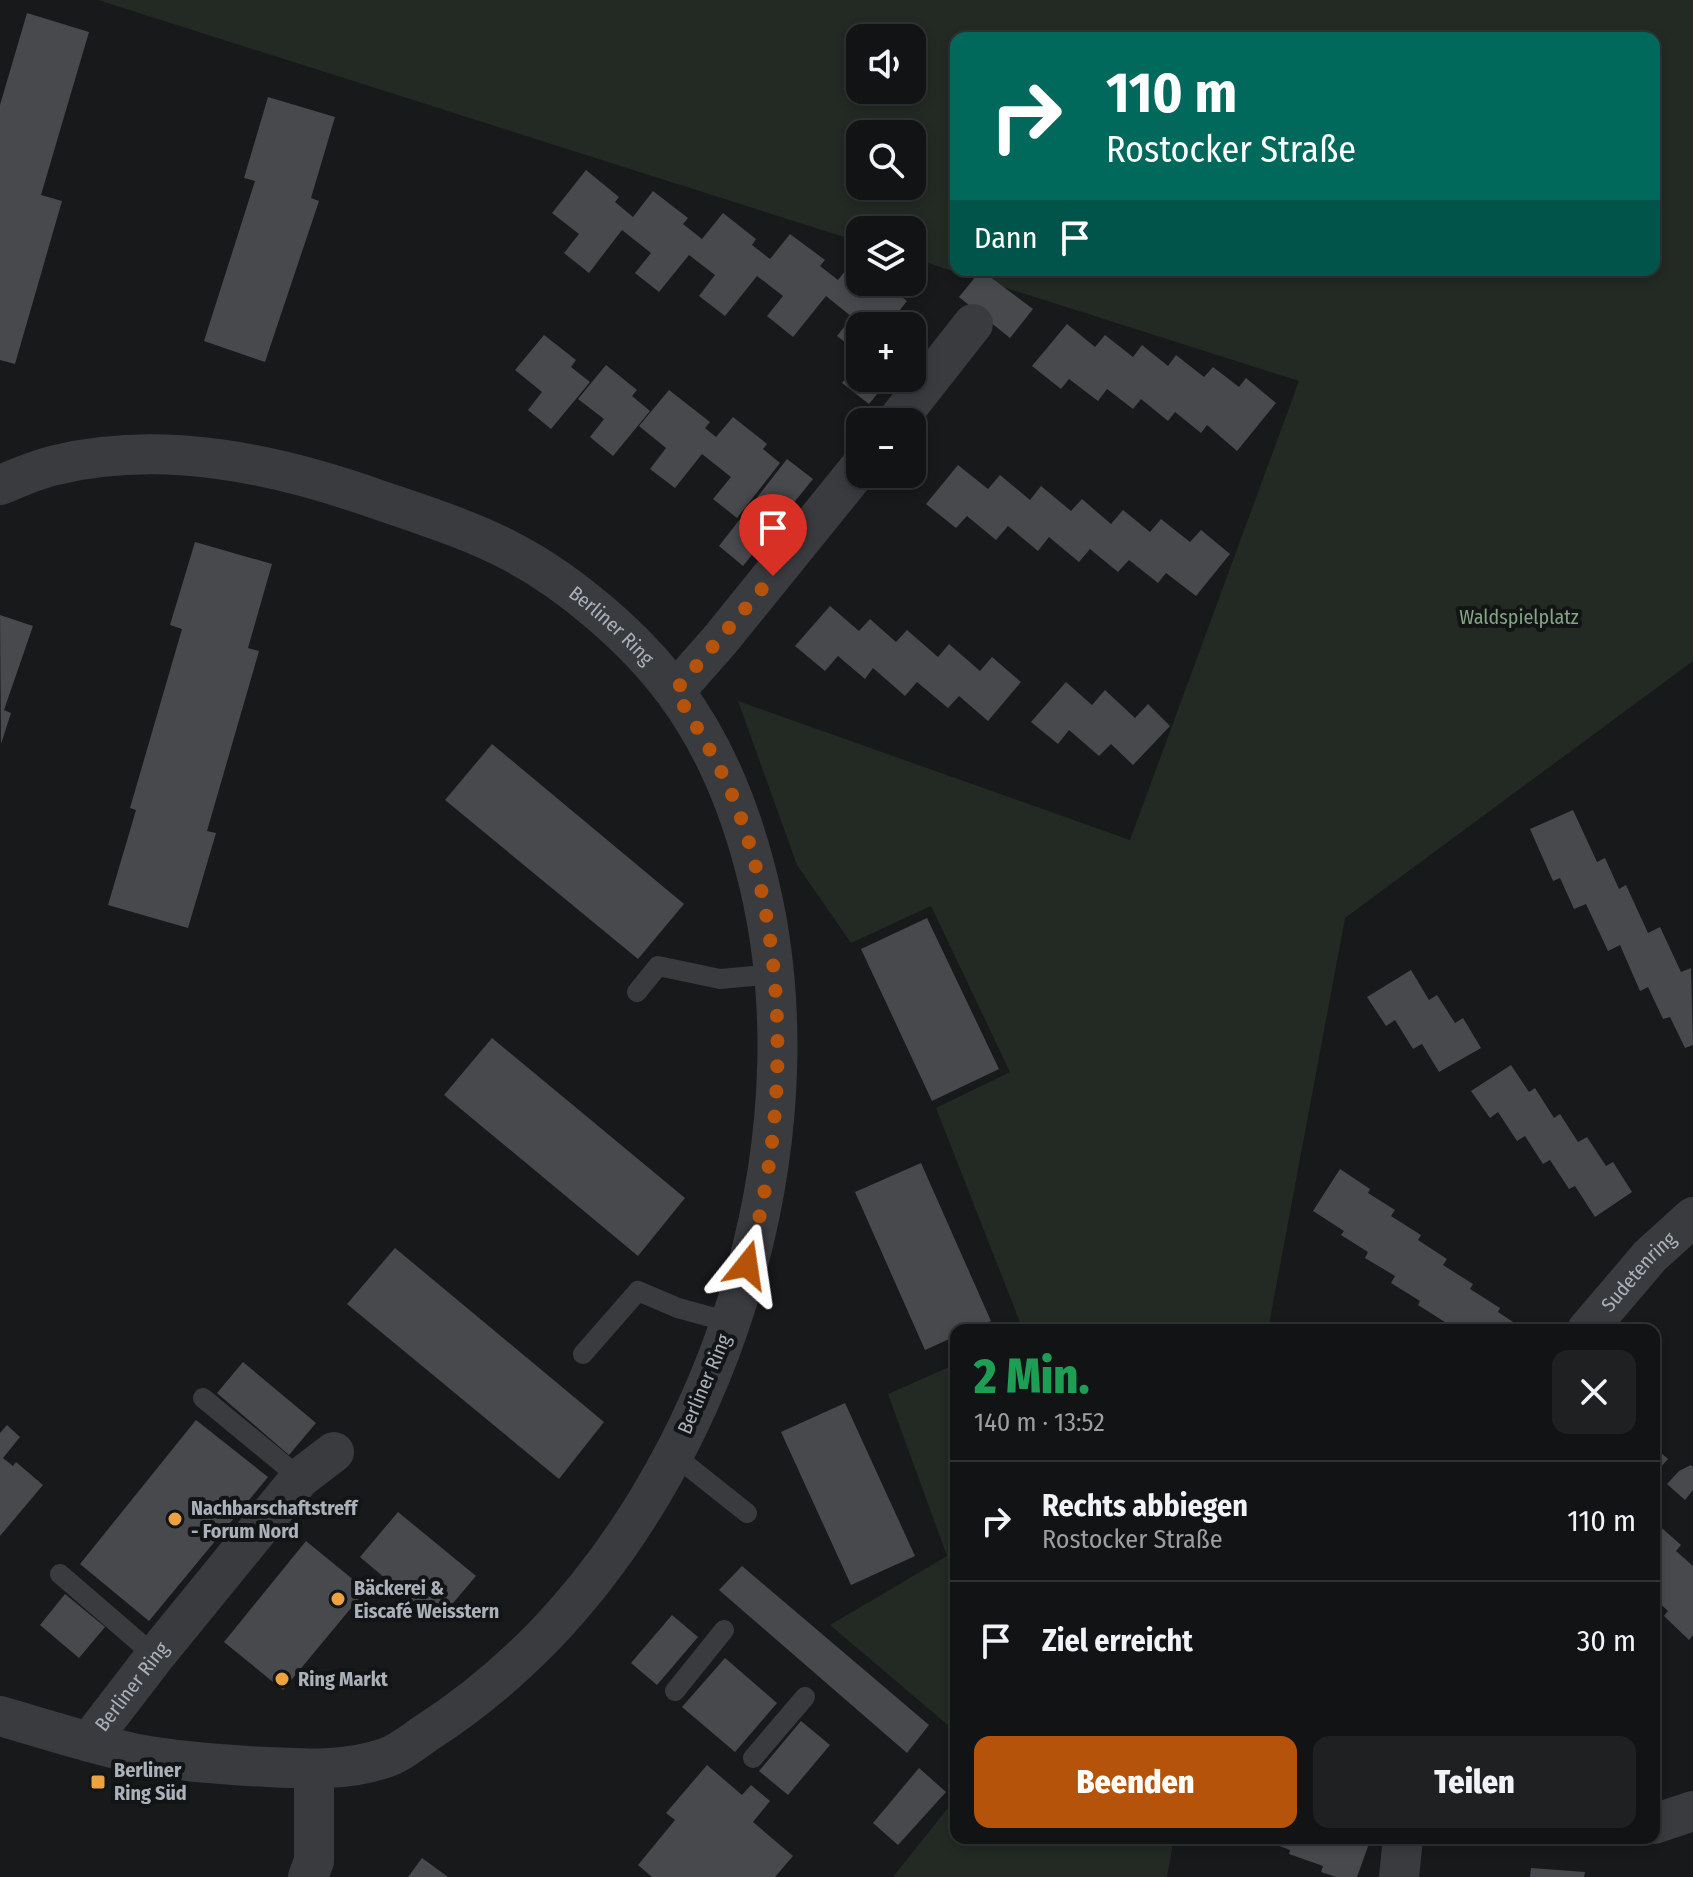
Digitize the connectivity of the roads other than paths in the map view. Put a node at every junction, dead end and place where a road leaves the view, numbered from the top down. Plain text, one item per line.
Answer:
1 (973, 324) dead end
2 (907, 408) edge
3 (846, 484) edge
4 (0, 485) edge
5 (675, 691) junction
6 (775, 974) junction
7 (637, 992) dead end
8 (1693, 1217) edge
9 (729, 1322) junction
10 (1592, 1324) edge
11 (583, 1354) dead end
12 (203, 1398) dead end
13 (334, 1452) dead end
14 (674, 1455) junction
15 (300, 1478) junction
16 (747, 1513) dead end
17 (60, 1574) dead end
18 (724, 1630) dead end
19 (155, 1656) junction
20 (675, 1691) dead end
21 (805, 1697) dead end
22 (0, 1716) edge
23 (89, 1742) junction
24 (753, 1758) dead end
25 (314, 1769) junction
26 (1693, 1811) edge
27 (1660, 1822) edge
28 (1402, 1844) edge
29 (308, 1877) edge
30 (1399, 1877) edge

1 - 2 street
3 - 5 street
4 - 5 street, Berliner Ring
5 - 6 street, Berliner Ring
6 - 7 lane
6 - 9 street, Berliner Ring
8 - 10 street, Sudetenring
9 - 11 lane
9 - 14 street, Berliner Ring
12 - 15 lane
13 - 15 street, Berliner Ring
14 - 16 lane
14 - 25 street, Berliner Ring
15 - 19 street, Berliner Ring
17 - 19 lane
18 - 20 lane
19 - 23 street, Berliner Ring
21 - 24 lane
22 - 23 street, Berliner Ring
23 - 25 street, Berliner Ring
25 - 29 street
26 - 27 street
28 - 30 street

